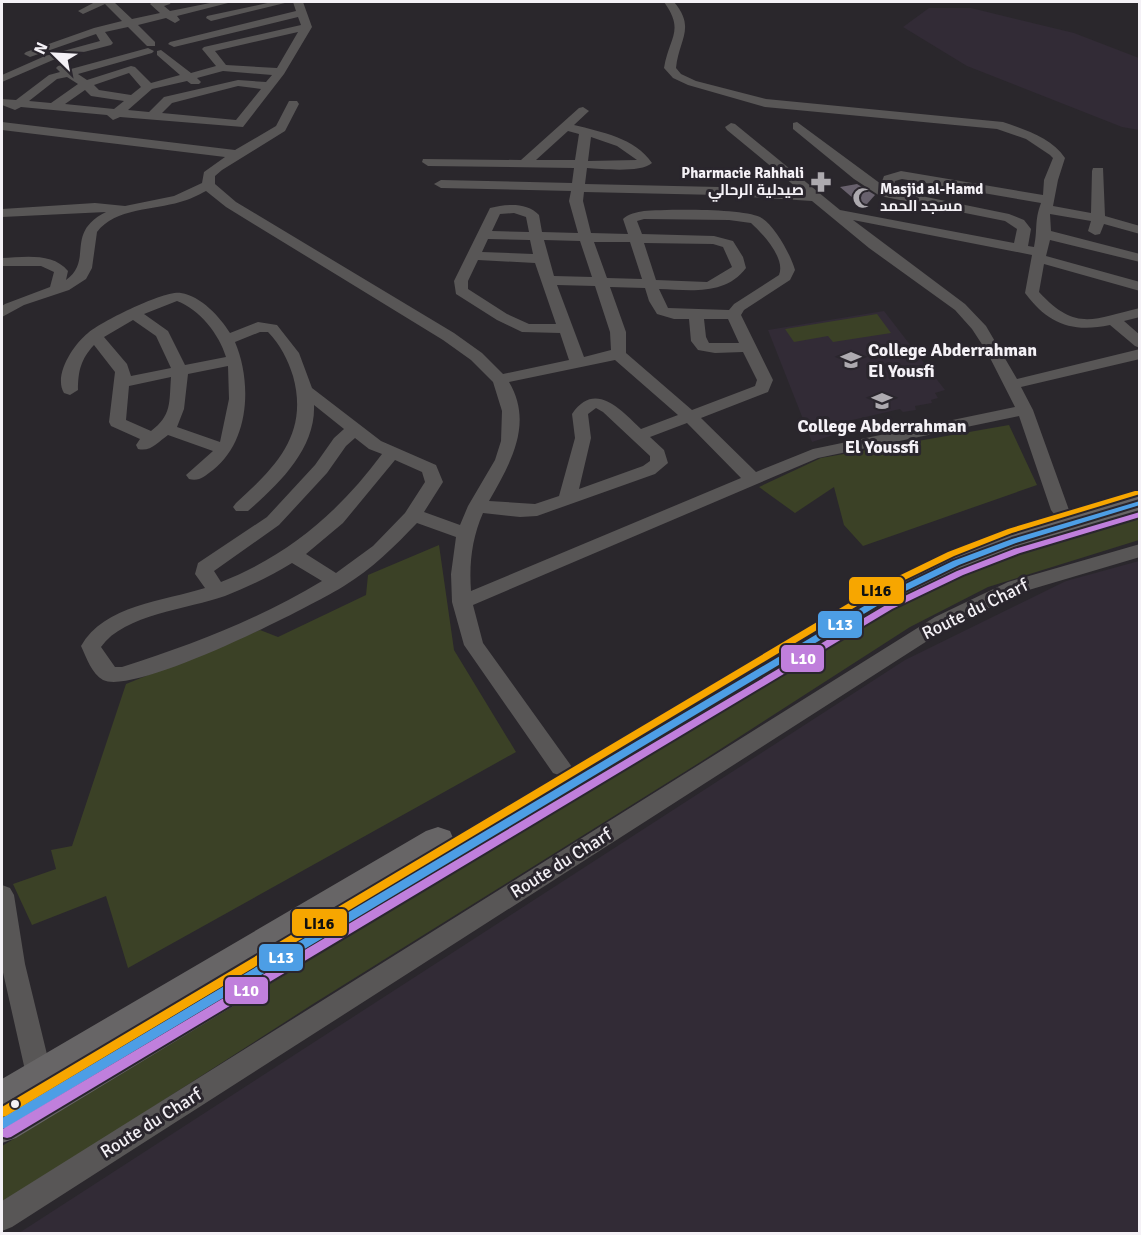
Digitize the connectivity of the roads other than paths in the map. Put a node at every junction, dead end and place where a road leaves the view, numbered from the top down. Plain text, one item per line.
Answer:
1 (102, 2) edge
2 (109, 2) edge
3 (158, 2) edge
4 (227, 2) edge
5 (284, 2) edge
6 (669, 2) edge
7 (239, 6) edge
8 (300, 7) edge
9 (83, 11) dead end
10 (170, 15) junction
11 (132, 23) junction
12 (250, 25) junction
13 (307, 27) junction
14 (98, 30) junction
15 (272, 35) junction
16 (248, 40) junction
17 (174, 44) junction
18 (150, 48) junction
19 (161, 53) junction
20 (49, 58) junction
21 (255, 61) junction
22 (223, 68) junction
23 (67, 72) junction
24 (280, 72) junction
25 (189, 76) junction
26 (2, 79) edge
27 (86, 84) junction
28 (269, 86) junction
29 (148, 87) junction
30 (206, 92) junction
31 (134, 99) junction
32 (2, 102) edge
33 (19, 103) junction
34 (293, 104) dead end
35 (55, 106) junction
36 (583, 111) dead end
37 (117, 112) junction
38 (152, 116) junction
39 (2, 117) edge
40 (2, 126) edge
41 (797, 126) dead end
42 (565, 127) junction
43 (731, 127) dead end
44 (586, 131) junction
45 (89, 136) junction
46 (234, 154) junction
47 (428, 162) dead end
48 (525, 163) junction
49 (581, 164) junction
50 (1098, 171) dead end
51 (441, 184) dead end
52 (208, 185) junction
53 (579, 188) junction
54 (885, 193) junction
55 (816, 197) junction
56 (1048, 205) junction
57 (125, 210) junction
58 (833, 212) junction
59 (2, 213) edge
60 (1098, 218) junction
61 (1140, 230) edge
62 (536, 234) junction
63 (1044, 234) junction
64 (484, 235) junction
65 (585, 235) junction
66 (634, 237) junction
67 (1092, 246) junction
68 (1020, 248) junction
69 (1038, 255) junction
70 (474, 256) junction
71 (1140, 258) edge
72 (541, 259) junction
73 (2, 262) edge
74 (549, 280) junction
75 (600, 281) junction
76 (651, 283) junction
77 (1140, 287) edge
78 (57, 289) junction
79 (1140, 312) edge
80 (2, 313) edge
81 (134, 314) junction
82 (697, 315) junction
83 (733, 315) junction
84 (1112, 320) junction
85 (565, 328) junction
86 (94, 335) junction
87 (227, 340) junction
88 (1140, 343) edge
89 (748, 346) junction
90 (617, 354) junction
91 (1140, 354) edge
92 (235, 360) junction
93 (578, 363) junction
94 (180, 371) junction
95 (500, 379) junction
96 (123, 382) junction
97 (1011, 385) junction
98 (70, 390) dead end
99 (307, 392) junction
100 (1025, 410) junction
101 (688, 416) junction
102 (355, 429) junction
103 (638, 436) junction
104 (155, 438) junction
105 (224, 449) junction
106 (392, 453) junction
107 (195, 475) dead end
108 (752, 478) junction
109 (1140, 489) edge
110 (567, 500) junction
111 (1140, 503) edge
112 (477, 506) junction
113 (242, 507) dead end
114 (1060, 510) junction
115 (413, 515) junction
116 (465, 533) junction
117 (1140, 550) edge
118 (292, 554) junction
119 (337, 582) junction
120 (218, 591) junction
121 (462, 602) junction
122 (561, 767) junction
123 (2, 896) edge
124 (40, 1079) junction
125 (2, 1100) edge
126 (2, 1124) edge
127 (2, 1216) edge

1 - 9 street
2 - 11 street
3 - 10 street
4 - 10 street
5 - 7 street
6 - 56 street
7 - 10 street
7 - 12 street
8 - 12 street
8 - 13 street
10 - 11 street
11 - 14 street
11 - 18 street
12 - 16 street
12 - 17 street
13 - 15 street
13 - 24 street
14 - 20 street
14 - 20 street
15 - 16 street
15 - 21 street
16 - 22 street
17 - 18 street
17 - 19 street
18 - 19 street
18 - 23 street
19 - 25 street
20 - 23 street
20 - 26 street
21 - 22 street
21 - 24 street
22 - 25 street
23 - 27 street
23 - 33 street
24 - 28 street
25 - 29 street
25 - 30 street
27 - 29 street
27 - 31 street
27 - 35 street
28 - 30 street
28 - 38 street
29 - 31 street
30 - 38 street
31 - 37 street
32 - 33 street
33 - 35 street
33 - 39 street
34 - 46 street
35 - 37 street
36 - 42 street
37 - 38 street
37 - 45 street
40 - 45 street
41 - 54 street
42 - 44 street
42 - 48 street
43 - 55 street
44 - 49 street
44 - 49 street
45 - 46 street
46 - 52 street
47 - 48 street
48 - 49 street
49 - 53 street
50 - 60 street
51 - 53 street
52 - 57 street
52 - 95 street
53 - 55 street
53 - 65 street
54 - 56 street
54 - 68 street
55 - 58 street
56 - 60 street
56 - 63 street
57 - 59 street
57 - 78 street
58 - 68 street
58 - 97 street
60 - 61 street
60 - 67 street
62 - 64 street
62 - 64 street
62 - 65 street
62 - 72 street
63 - 67 street
63 - 69 street
64 - 70 street
65 - 66 street
65 - 75 street
66 - 76 street
66 - 76 street
66 - 83 street
67 - 71 street
68 - 69 street
69 - 77 street
69 - 84 street
70 - 72 street
70 - 85 street
72 - 74 street
73 - 78 street
74 - 75 street
74 - 85 street
75 - 76 street
75 - 90 street
76 - 82 street
78 - 80 street
79 - 84 street
81 - 86 street
81 - 87 street
81 - 94 street
82 - 83 street
82 - 89 street
83 - 89 street
84 - 88 street
85 - 93 street
86 - 96 street
86 - 98 street
87 - 92 street
87 - 99 street
89 - 101 street
90 - 93 street
90 - 101 street
91 - 97 street
92 - 94 street
92 - 105 street
93 - 95 street
94 - 96 street
94 - 104 street
95 - 112 street
96 - 104 street
97 - 100 street
99 - 102 street
99 - 113 street
100 - 108 street
100 - 114 street
101 - 103 street
101 - 108 street
102 - 106 street
102 - 120 street
103 - 110 street
103 - 110 street
104 - 105 street
105 - 107 street
106 - 115 street
106 - 118 street
108 - 121 street
109 - 114 highway
110 - 112 street
111 - 126 highway
112 - 116 street
114 - 122 highway
115 - 116 street
115 - 119 street
116 - 121 street
117 - 127 street, Route du Charf
118 - 119 street
118 - 120 street
119 - 120 street
121 - 122 street
122 - 124 highway
123 - 124 street
124 - 125 highway

